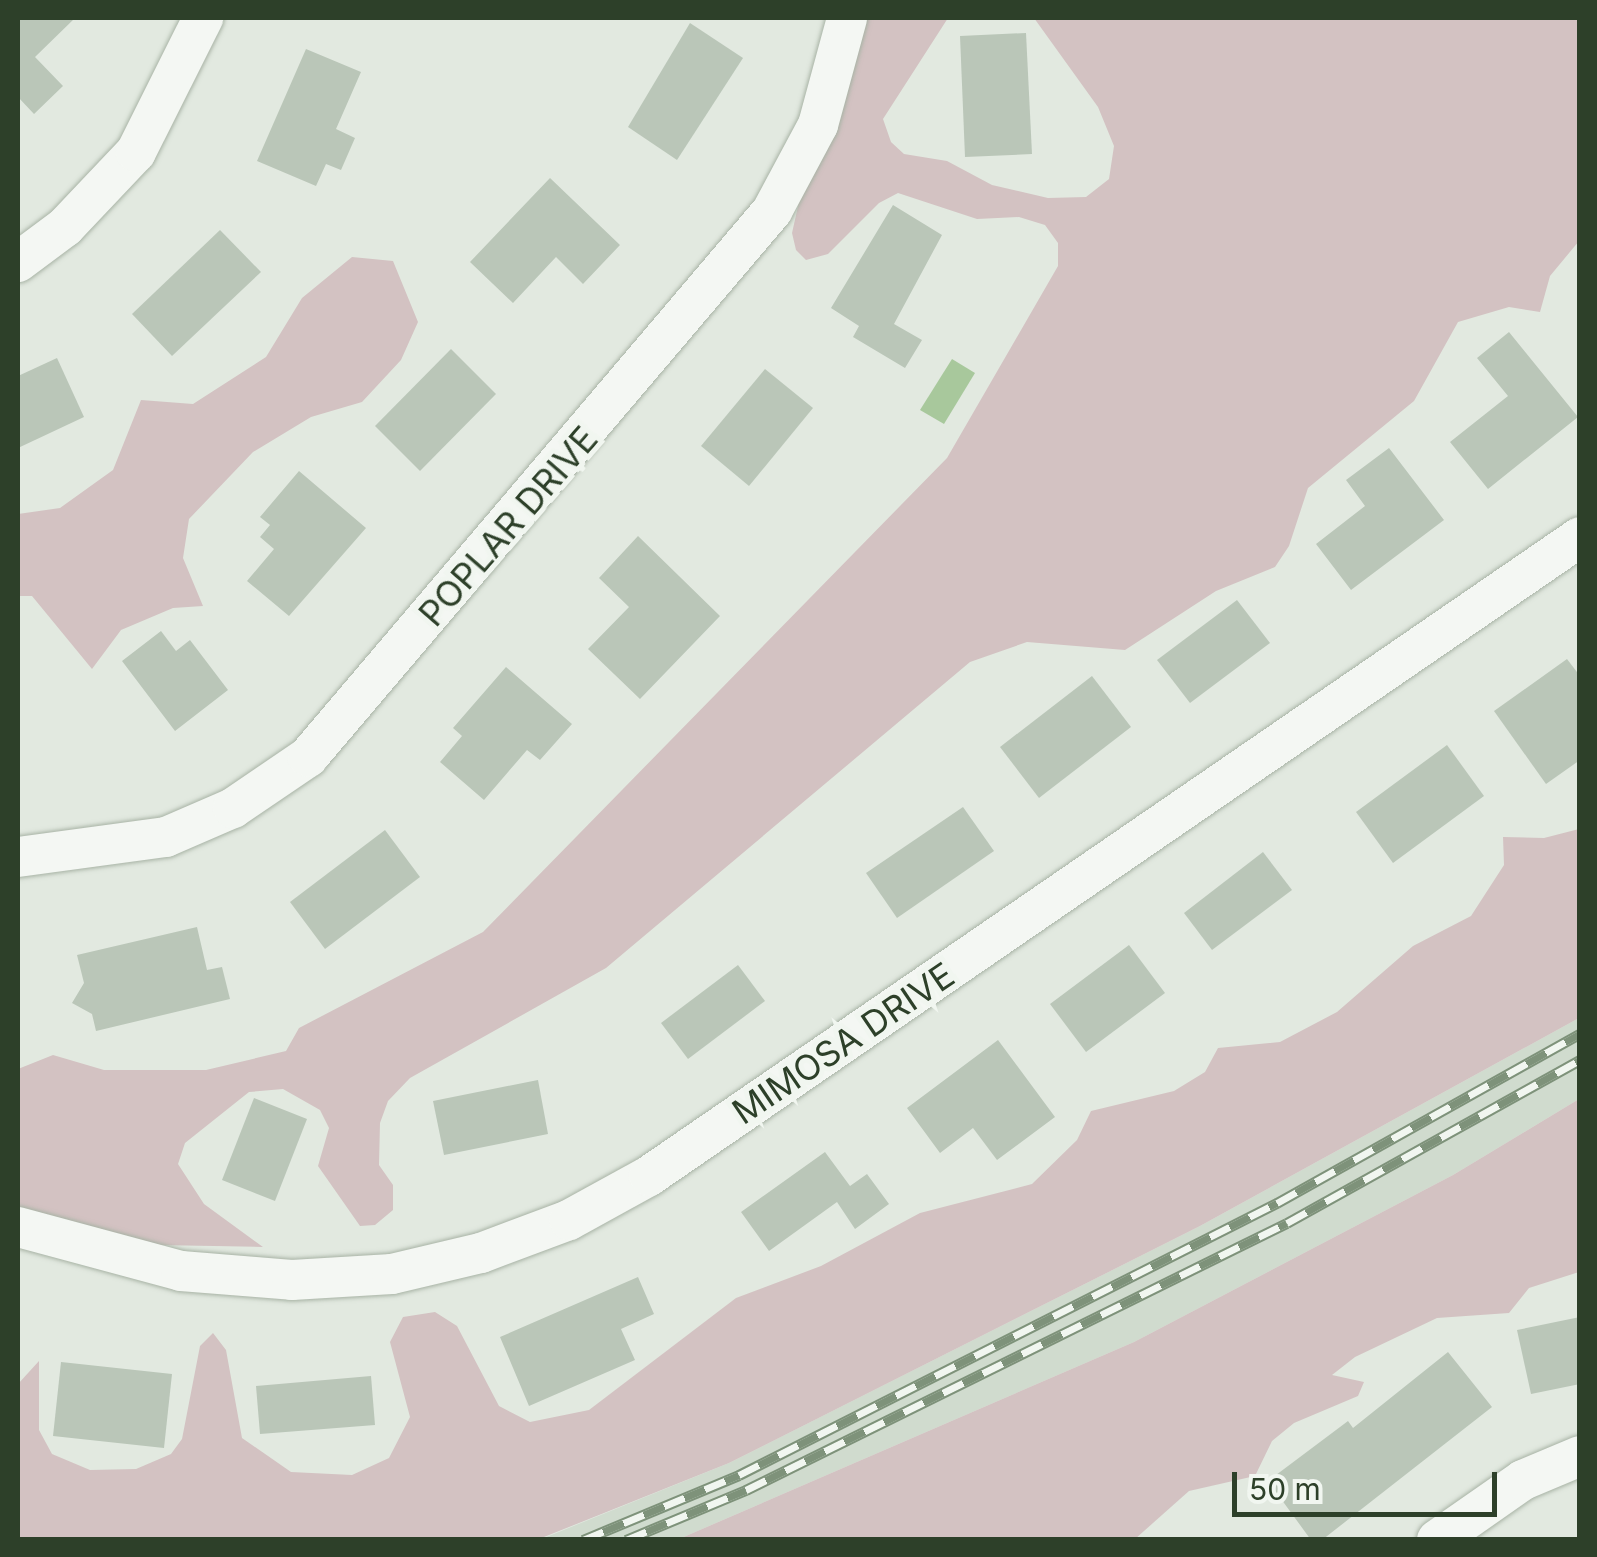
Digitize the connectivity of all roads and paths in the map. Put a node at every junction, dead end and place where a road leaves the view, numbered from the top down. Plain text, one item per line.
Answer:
1 (203, 18) edge
2 (847, 18) edge
3 (18, 262) edge
4 (1580, 537) edge
5 (18, 857) edge
6 (18, 1227) edge
7 (1580, 1456) edge
8 (1437, 1540) edge

1 - 3 street
2 - 5 street, POPLAR DRIVE
4 - 6 street, MIMOSA DRIVE
7 - 8 street

